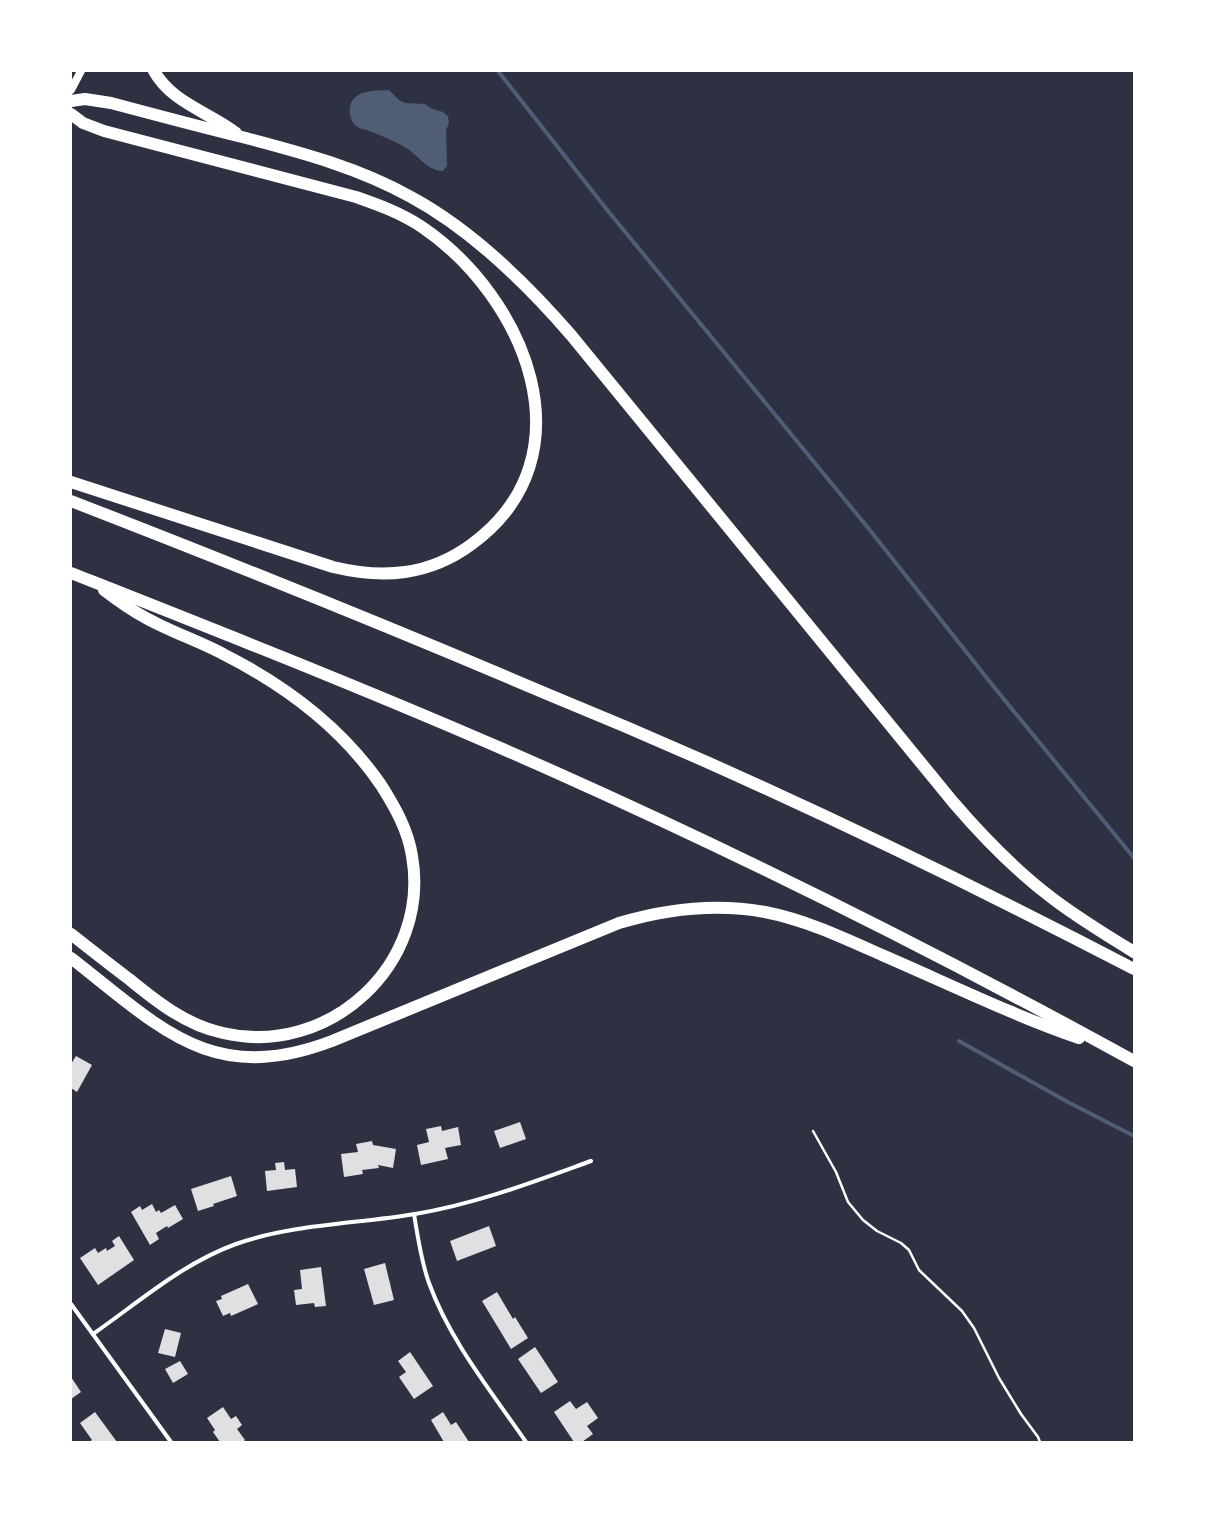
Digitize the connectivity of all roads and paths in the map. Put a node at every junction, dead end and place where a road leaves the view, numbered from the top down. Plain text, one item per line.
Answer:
1 (81, 71) edge
2 (154, 71) edge
3 (71, 90) edge
4 (71, 101) edge
5 (71, 114) edge
6 (242, 137) junction
7 (71, 482) edge
8 (71, 501) edge
9 (71, 573) edge
10 (92, 581) junction
11 (71, 934) edge
12 (1134, 952) edge
13 (71, 958) edge
14 (1134, 969) edge
15 (1107, 1046) junction
16 (1134, 1061) edge
17 (813, 1131) dead end
18 (591, 1161) dead end
19 (414, 1214) junction
20 (71, 1304) edge
21 (94, 1334) junction
22 (171, 1442) edge
23 (526, 1442) edge
24 (1040, 1442) edge

1 - 3 main road
2 - 6 highway
4 - 6 highway
5 - 7 highway
6 - 12 highway
8 - 14 highway
9 - 10 highway
10 - 11 highway
10 - 15 highway
13 - 15 highway
15 - 16 highway
17 - 24 path
18 - 19 street
19 - 21 street
19 - 23 street
20 - 21 street
21 - 22 street

